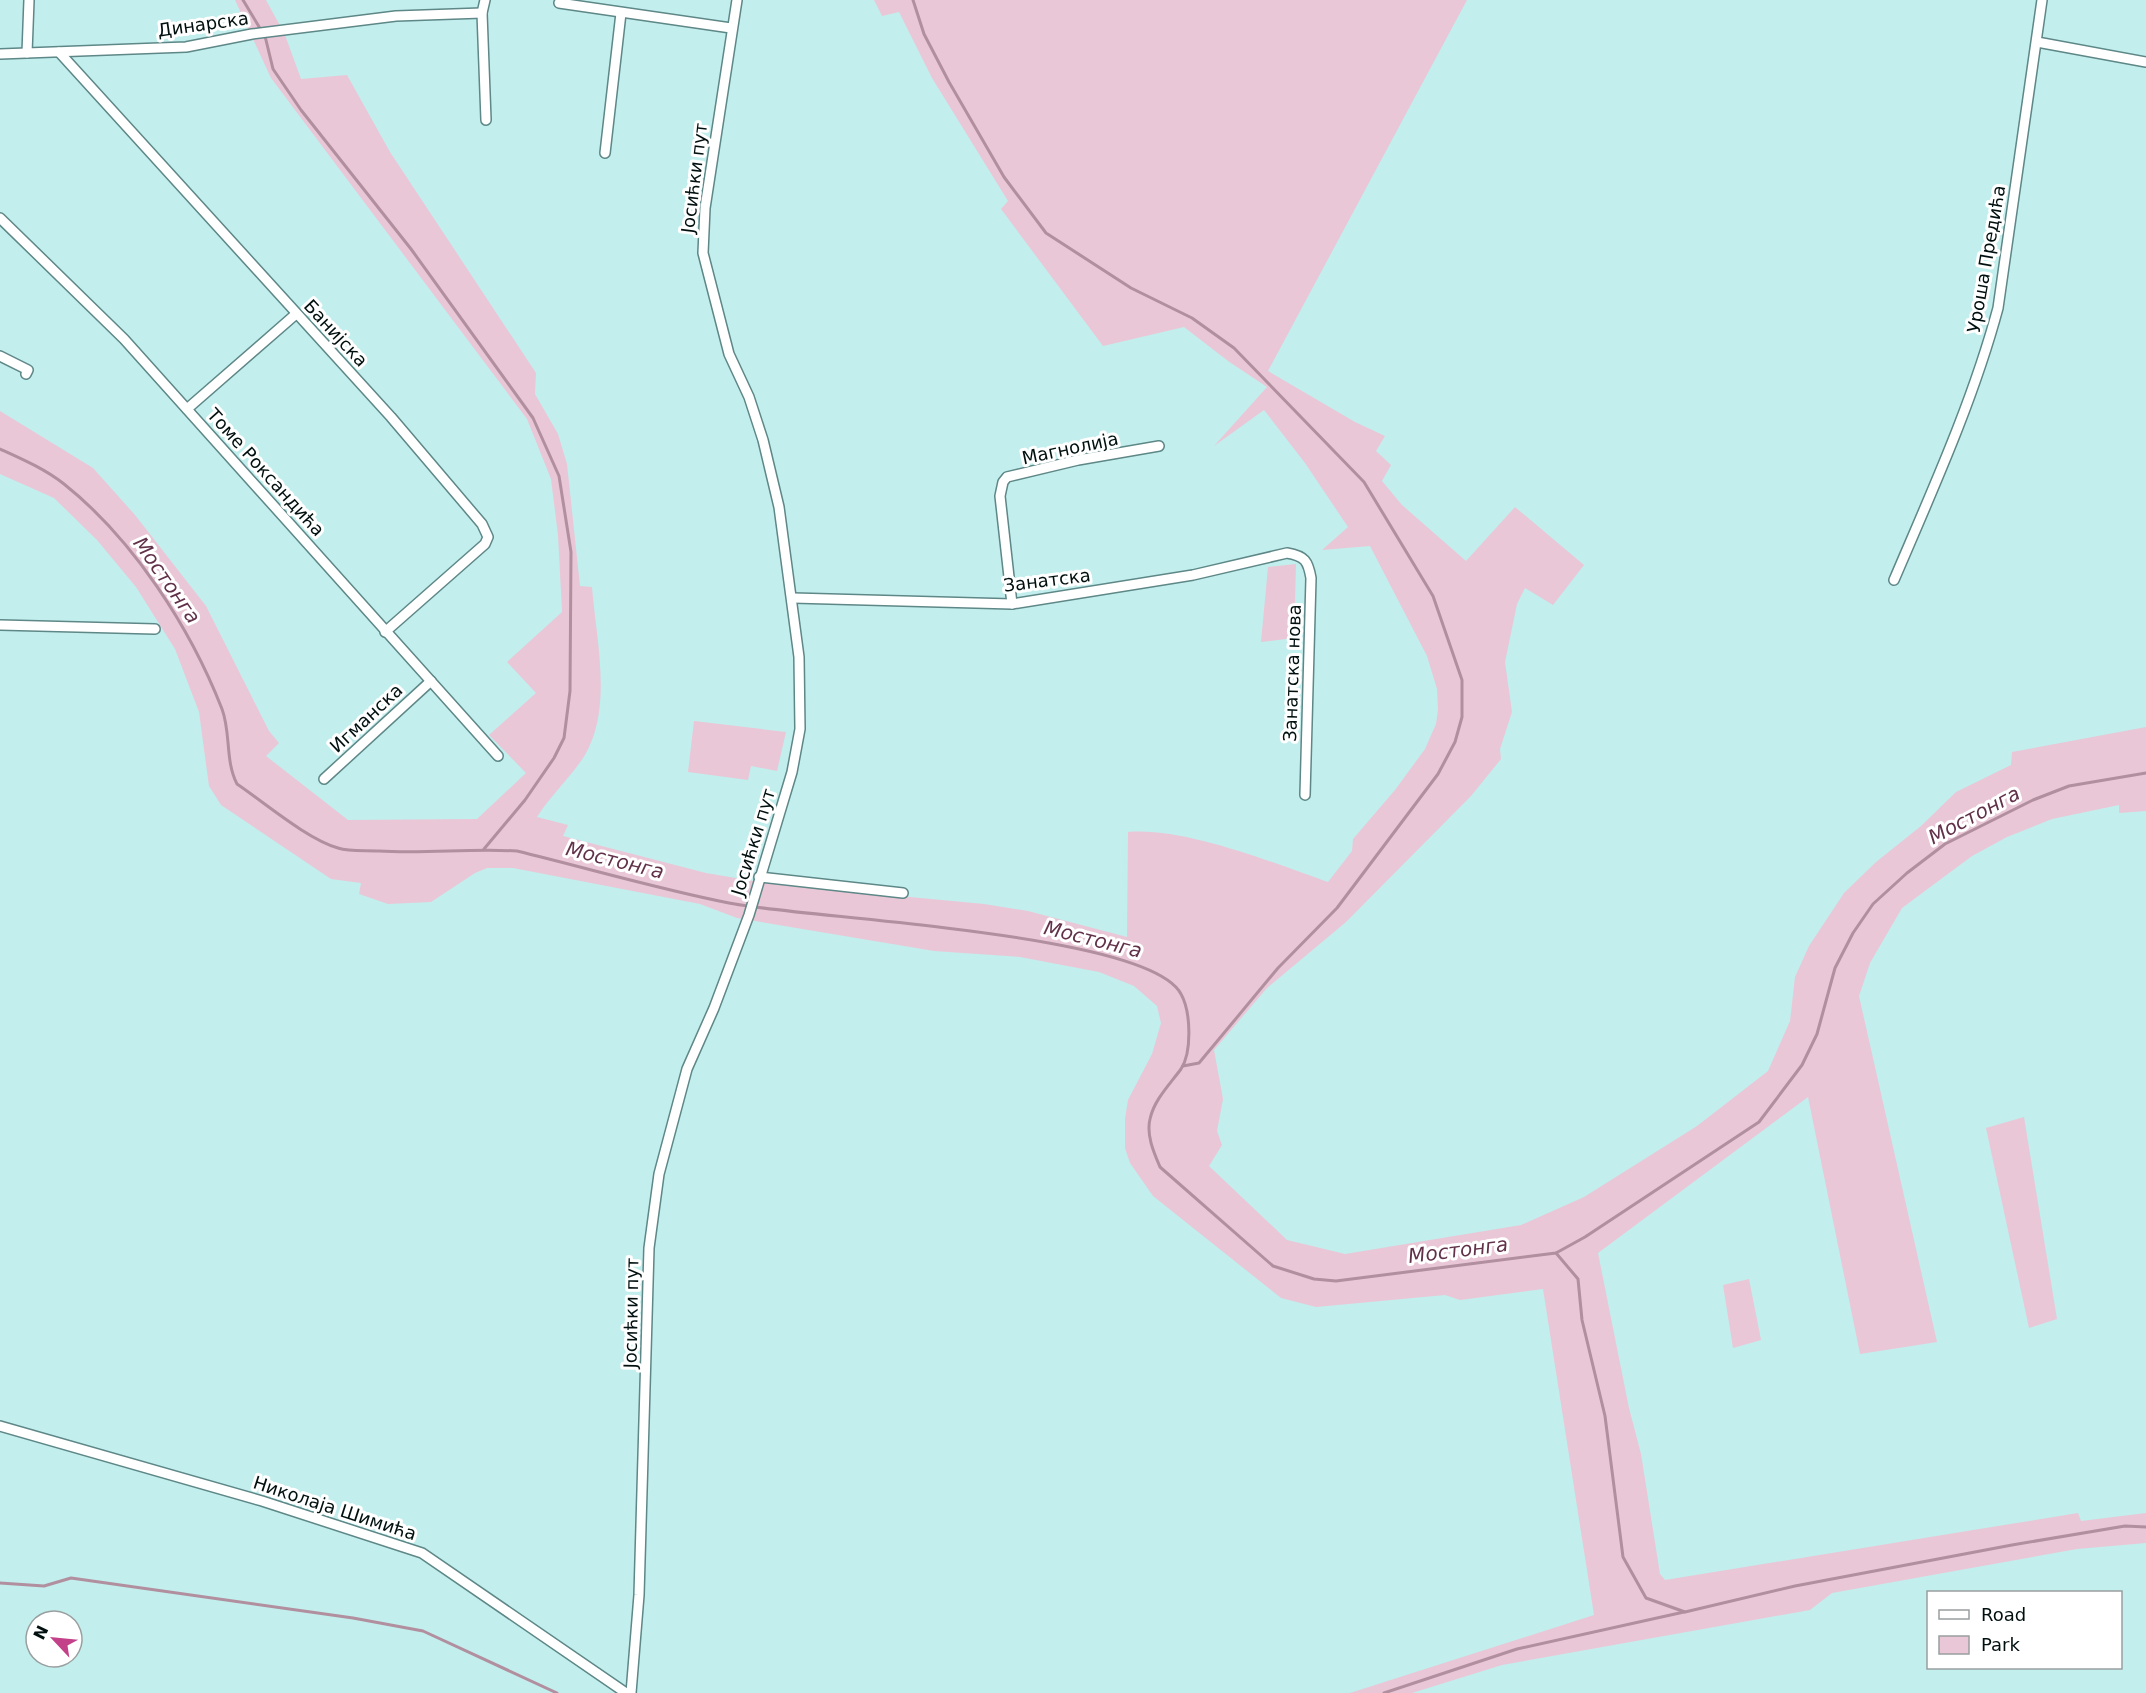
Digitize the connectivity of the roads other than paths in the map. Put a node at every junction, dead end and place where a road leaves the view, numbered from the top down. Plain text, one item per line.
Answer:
1 (29, 0) edge
2 (485, 0) edge
3 (737, 0) edge
4 (2042, 0) edge
5 (559, 3) dead end
6 (482, 12) junction
7 (621, 13) junction
8 (731, 28) junction
9 (2037, 42) junction
10 (59, 52) junction
11 (27, 53) junction
12 (0, 54) edge
13 (2146, 62) edge
14 (486, 120) dead end
15 (605, 153) dead end
16 (0, 218) edge
17 (296, 314) junction
18 (0, 356) edge
19 (26, 375) dead end
20 (187, 409) junction
21 (1159, 446) dead end
22 (1301, 556) joint
23 (1894, 580) dead end
24 (793, 598) junction
25 (1012, 604) junction
26 (0, 625) edge
27 (154, 629) dead end
28 (385, 632) junction
29 (430, 681) junction
30 (498, 756) dead end
31 (324, 779) dead end
32 (1305, 795) dead end
33 (758, 881) junction
34 (903, 893) dead end
35 (0, 1426) edge
36 (626, 1693) edge
37 (631, 1693) edge

1 - 11 street
2 - 6 street
3 - 8 street, Јосићки пут
4 - 9 street, Уроша Предића
5 - 7 street
6 - 10 street, Динарска
6 - 14 street
7 - 8 street
7 - 15 street
8 - 24 street, Јосићки пут
9 - 13 street
9 - 23 street, Уроша Предића
10 - 11 street, Динарска
10 - 17 street, Банијска
11 - 12 street, Динарска
16 - 20 street, Томе Роксандића
17 - 20 street
17 - 28 street, Банијска
18 - 19 street
20 - 28 street, Томе Роксандића
21 - 25 street, Магнолија
22 - 25 street, Занатска
22 - 32 street, Занатска нова
24 - 25 street, Занатска
24 - 33 street, Јосићки пут
26 - 27 street
28 - 29 street, Томе Роксандића
29 - 30 street, Томе Роксандића
29 - 31 street, Игманска
33 - 34 street
33 - 37 street, Јосићки пут
35 - 36 street, Николаја Шимића

